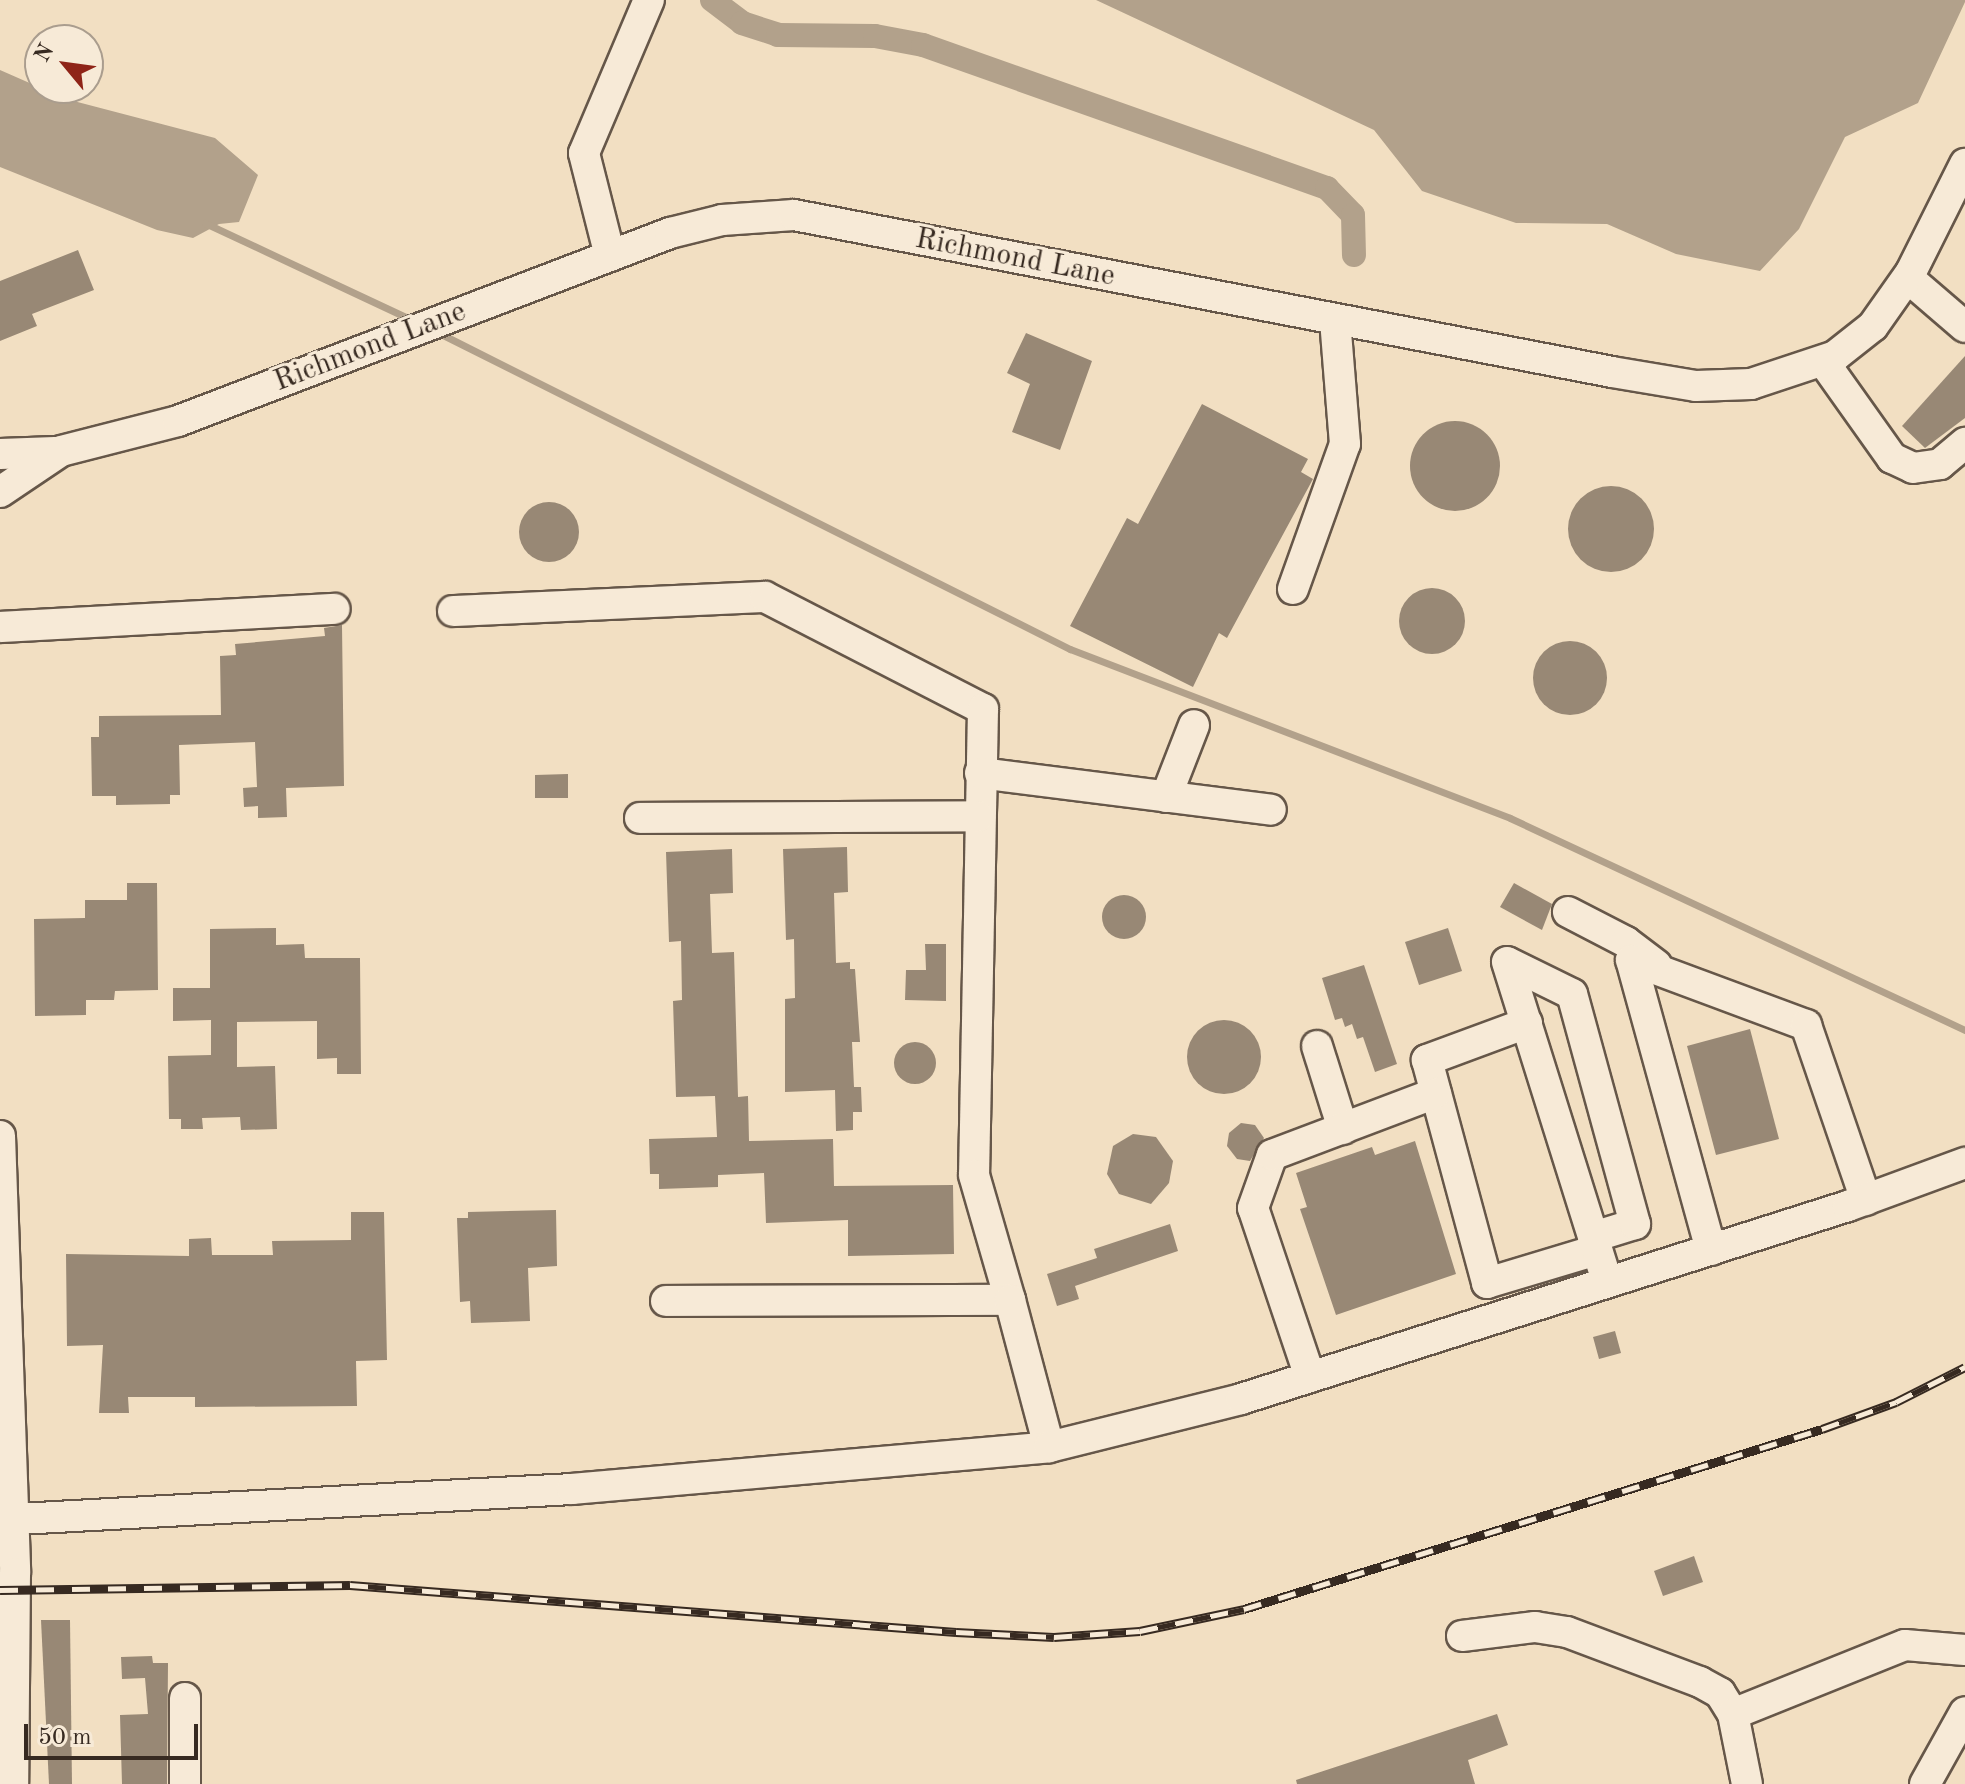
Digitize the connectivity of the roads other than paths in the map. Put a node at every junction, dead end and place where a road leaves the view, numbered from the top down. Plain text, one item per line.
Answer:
1 (649, 0) edge
2 (1965, 164) edge
3 (606, 258) junction
4 (1908, 278) junction
5 (1335, 319) junction
6 (1965, 327) edge
7 (1823, 361) junction
8 (1965, 443) edge
9 (61, 451) junction
10 (0, 454) edge
11 (0, 492) edge
12 (1293, 589) dead end
13 (335, 609) dead end
14 (453, 611) dead end
15 (0, 627) edge
16 (1194, 725) dead end
17 (980, 773) junction
18 (1166, 797) junction
19 (1271, 810) dead end
20 (978, 816) junction
21 (640, 818) dead end
22 (1568, 912) dead end
23 (1668, 974) junction
24 (1527, 1023) junction
25 (1317, 1046) dead end
26 (1436, 1093) junction
27 (1343, 1129) junction
28 (0, 1136) edge
29 (1965, 1163) edge
30 (1866, 1200) junction
31 (1595, 1243) junction
32 (1711, 1250) junction
33 (1607, 1282) junction
34 (1010, 1300) junction
35 (666, 1301) dead end
36 (1310, 1377) junction
37 (1049, 1447) junction
38 (7, 1519) edge
39 (1462, 1636) dead end
40 (8, 1646) edge
41 (1965, 1650) edge
42 (185, 1698) dead end
43 (1965, 1712) edge
44 (1733, 1714) junction
45 (7, 1743) edge
46 (1953, 1754) edge
47 (13, 1784) edge
48 (185, 1784) edge
49 (1747, 1784) edge
50 (1925, 1784) edge

1 - 3 lane
2 - 4 lane, Richmond Lane
3 - 5 lane, Richmond Lane
3 - 9 lane, Richmond Lane
4 - 6 lane
4 - 7 lane, Richmond Lane
5 - 7 lane, Richmond Lane
5 - 12 lane
7 - 8 lane
9 - 10 lane
9 - 11 lane, Richmond Lane
13 - 15 lane
14 - 17 lane
16 - 18 lane
17 - 18 lane
17 - 20 lane
18 - 19 lane
20 - 21 lane
20 - 34 lane
22 - 23 lane
23 - 30 lane
23 - 32 lane
24 - 26 lane
24 - 31 lane
24 - 31 lane
25 - 27 lane
26 - 27 lane
26 - 31 lane
27 - 36 lane
28 - 38 lane
29 - 30 lane
30 - 32 lane
31 - 33 lane
32 - 33 lane
33 - 36 lane
34 - 35 lane
34 - 37 lane
36 - 37 lane
37 - 38 lane
38 - 40 lane
39 - 44 lane
40 - 45 lane
41 - 44 lane
42 - 48 lane
43 - 46 lane
44 - 49 lane
45 - 47 lane
46 - 50 lane

